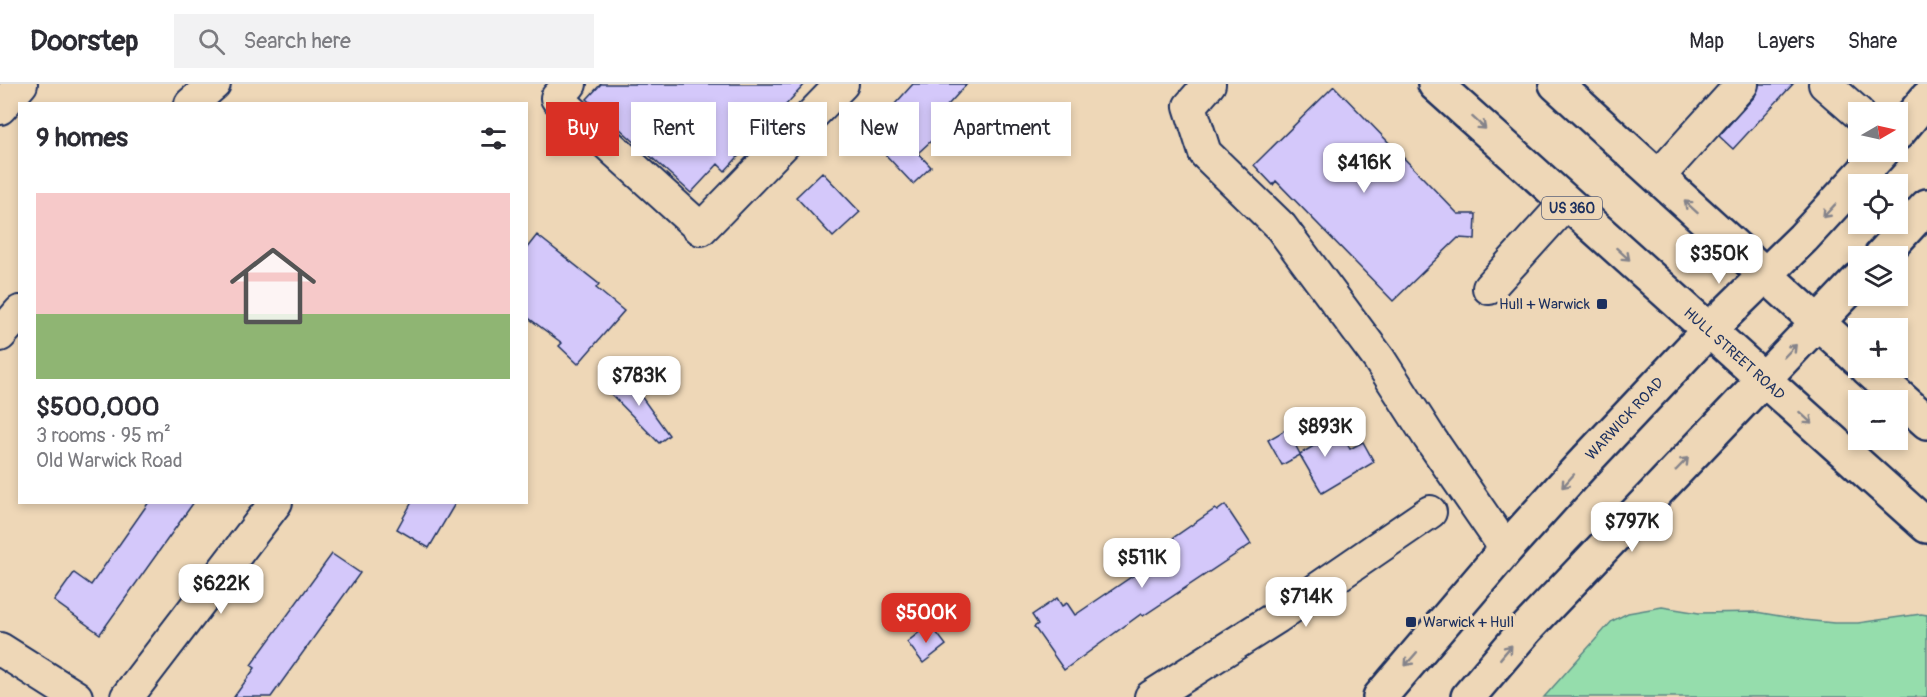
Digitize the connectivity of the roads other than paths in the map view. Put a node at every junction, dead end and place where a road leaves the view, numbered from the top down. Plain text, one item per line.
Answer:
1 (21, 84) edge
2 (214, 84) edge
3 (570, 84) edge
4 (842, 84) edge
5 (1209, 84) edge
6 (1435, 84) edge
7 (1556, 84) edge
8 (1742, 84) edge
9 (1825, 84) edge
10 (1927, 98) edge
11 (192, 102) edge
12 (1848, 104) edge
13 (0, 108) edge
14 (1908, 122) edge
15 (1873, 162) edge
16 (1658, 177) junction
17 (1566, 203) junction
18 (1927, 206) edge
19 (1890, 246) edge
20 (1765, 275) junction
21 (1489, 288) dead end
22 (1848, 289) edge
23 (18, 314) edge
24 (1817, 322) junction
25 (1708, 331) junction
26 (0, 335) edge
27 (1848, 350) edge
28 (1879, 378) edge
29 (1763, 379) junction
30 (1927, 422) edge
31 (274, 504) edge
32 (1430, 512) dead end
33 (1927, 526) edge
34 (1506, 549) junction
35 (0, 649) edge
36 (76, 697) edge
37 (127, 697) edge
38 (1151, 697) edge
39 (1380, 697) edge
40 (1468, 697) edge

1 - 13 street
2 - 11 street
3 - 4 street
5 - 34 street
6 -> 17 main road, HULL STREET ROAD / US 360
7 - 16 main road
8 - 16 street
9 - 12 street
10 - 14 main road
15 -> 20 main road, WARWICK ROAD
20 -> 16 main road
17 - 21 street
17 -> 25 main road, HULL STREET ROAD / US 360
18 - 19 main road
20 - 24 main road
20 - 25 main road, WARWICK ROAD
22 - 24 main road
23 - 26 street
24 - 27 main road
29 -> 24 main road
25 - 29 main road, HULL STREET ROAD / US 360
25 -> 34 main road, WARWICK ROAD
28 - 30 main road
29 -> 33 main road, HULL STREET ROAD / US 360
40 -> 29 main road
31 - 37 street
32 - 38 street
34 -> 39 main road, WARWICK ROAD
35 - 36 street

